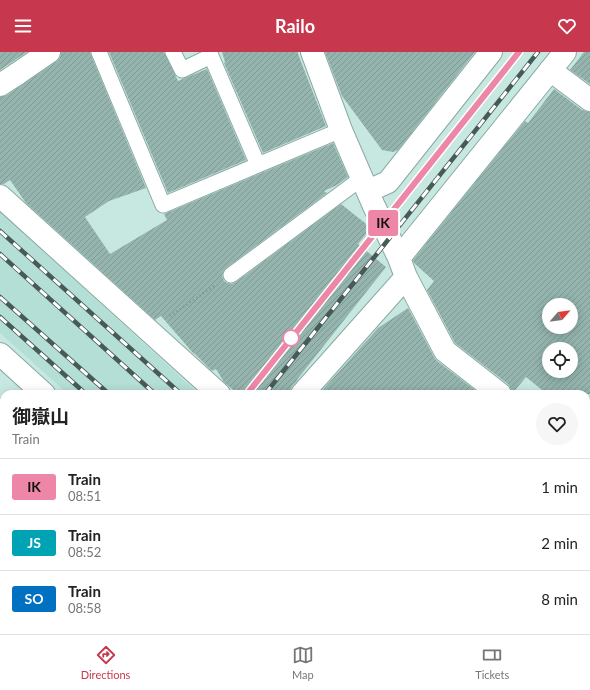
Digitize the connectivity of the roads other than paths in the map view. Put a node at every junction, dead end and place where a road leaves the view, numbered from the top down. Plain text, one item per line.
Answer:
1 (49, 52) edge
2 (99, 52) edge
3 (173, 52) edge
4 (312, 52) edge
5 (491, 52) edge
6 (565, 52) edge
7 (550, 70) junction
8 (8, 79) edge
9 (590, 100) edge
10 (341, 130) junction
11 (258, 165) junction
12 (365, 185) junction
13 (0, 196) edge
14 (403, 268) junction
15 (231, 275) road end
16 (0, 354) edge
17 (40, 390) edge
18 (214, 390) edge
19 (305, 390) edge
20 (495, 390) edge

1 - 8 street
2 - 11 lane
3 - 11 lane
4 - 10 street
5 - 12 street
6 - 7 street
7 - 9 street
7 - 14 street
10 - 11 lane
10 - 12 street
12 - 14 street
12 - 15 lane
13 - 18 street
14 - 19 street
14 - 20 street
16 - 17 street

